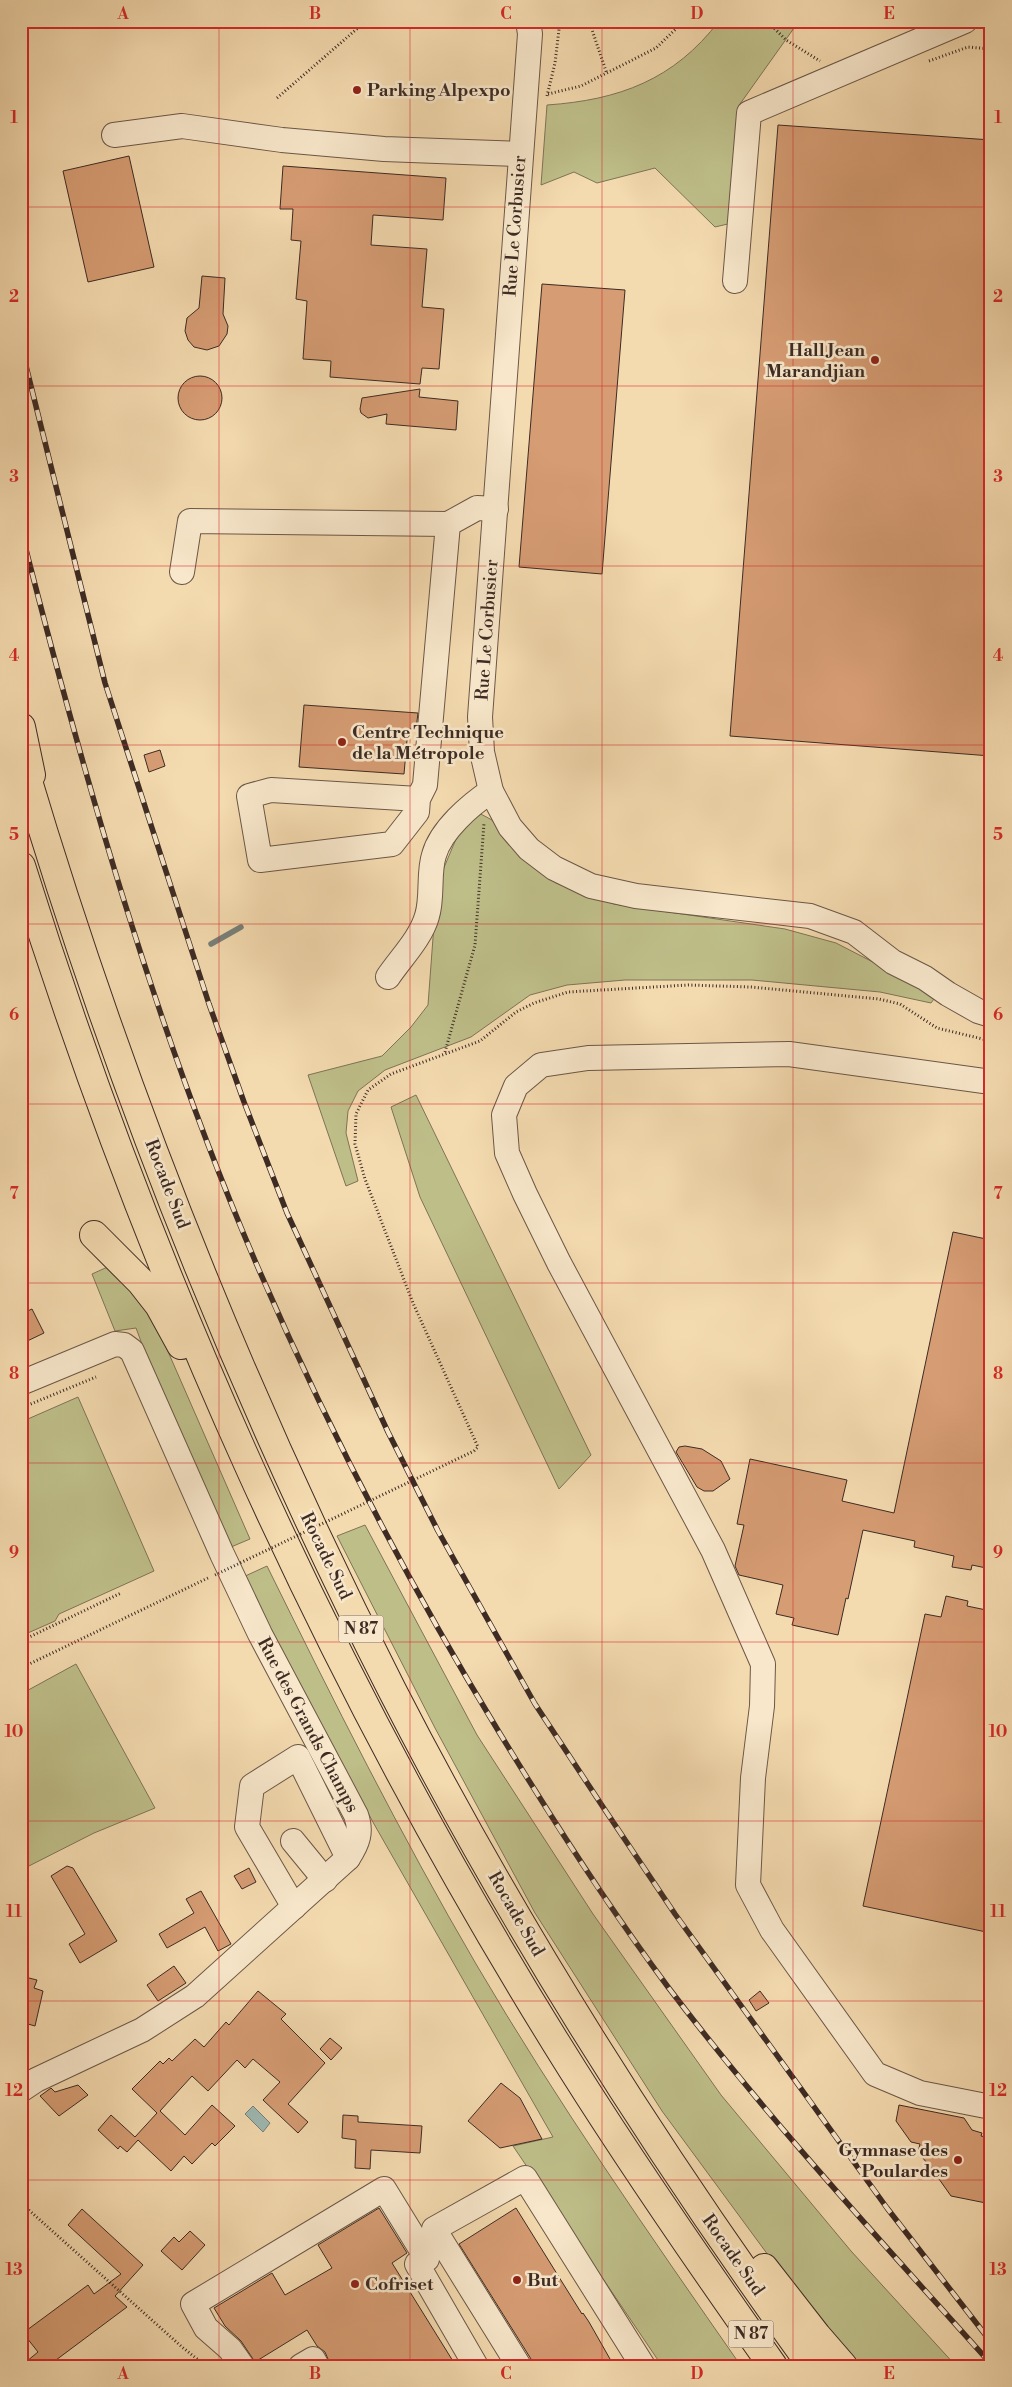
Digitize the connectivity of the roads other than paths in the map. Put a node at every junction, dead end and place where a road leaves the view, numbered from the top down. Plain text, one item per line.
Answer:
1 (965, 21) edge
2 (530, 26) edge
3 (114, 136) dead end
4 (520, 154) junction
5 (735, 281) dead end
6 (496, 509) junction
7 (448, 524) junction
8 (182, 572) dead end
9 (21, 727) edge
10 (21, 758) edge
11 (485, 795) junction
12 (418, 799) junction
13 (41, 826) junction
14 (21, 866) edge
15 (388, 977) dead end
16 (925, 978) junction
17 (991, 997) edge
18 (991, 1015) edge
19 (991, 1082) edge
20 (94, 1235) dead end
21 (21, 1383) edge
22 (299, 1571) junction
23 (294, 1841) dead end
24 (348, 1858) junction
25 (325, 1880) junction
26 (294, 1907) junction
27 (557, 1984) junction
28 (21, 2090) edge
29 (991, 2107) edge
30 (728, 2302) junction
31 (242, 2366) edge
32 (301, 2366) edge
33 (317, 2366) edge
34 (476, 2366) edge
35 (519, 2366) edge
36 (643, 2366) edge
37 (764, 2366) edge
38 (773, 2366) edge
39 (812, 2366) edge
40 (843, 2366) edge

1 - 5 street
2 - 4 street, Rue Le Corbusier
3 - 4 street
4 - 6 street, Rue Le Corbusier
6 - 7 street
6 - 11 street, Rue Le Corbusier
7 - 8 street
7 - 12 street
9 - 13 highway
10 - 13 highway, Rocade Sud / N 87
11 - 15 street
11 - 16 street, Rue Le Corbusier
12 - 12 street
13 - 27 highway, Rocade Sud / N 87
14 - 22 highway, Rocade Sud / N 87
16 - 17 street
16 - 18 street
19 - 29 street
20 - 22 highway, N 87
21 - 24 street, Rue des Grands Champs
22 - 30 highway, Rocade Sud / N 87
23 - 25 street
24 - 25 street, Rue des Grands Champs
24 - 26 street
25 - 26 street, Rue des Grands Champs
26 - 28 street, Rue des Grands Champs
27 - 39 highway, Rocade Sud / N 87
27 - 40 highway
30 - 37 highway, N 87
30 - 38 highway, Rocade Sud / N 87
31 - 34 street
32 - 33 street
35 - 36 street

